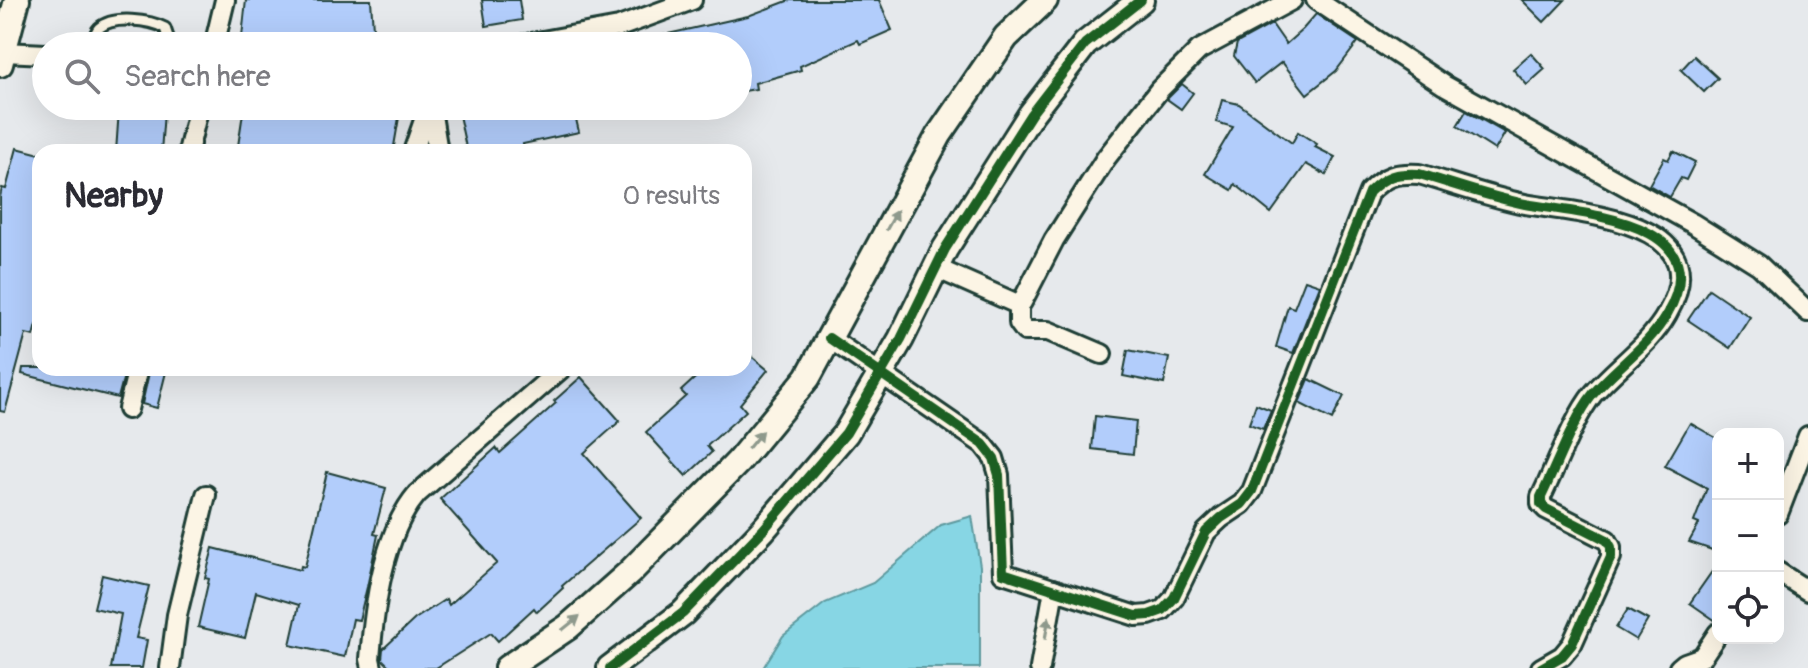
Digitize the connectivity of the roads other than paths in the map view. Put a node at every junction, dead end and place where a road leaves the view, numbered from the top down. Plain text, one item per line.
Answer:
1 (17, 0) edge
2 (225, 0) edge
3 (692, 0) edge
4 (1045, 0) edge
5 (1141, 0) edge
6 (1292, 0) edge
7 (1316, 0) edge
8 (96, 32) edge
9 (166, 32) edge
10 (217, 32) edge
11 (592, 32) edge
12 (32, 55) edge
13 (2, 58) edge
14 (196, 120) edge
15 (425, 120) edge
16 (432, 120) edge
17 (190, 144) edge
18 (416, 144) edge
19 (437, 144) edge
20 (936, 268) junction
21 (1019, 303) junction
22 (1808, 312) edge
23 (829, 338) junction
24 (1102, 354) dead end
25 (881, 374) junction
26 (136, 376) edge
27 (553, 376) edge
28 (128, 409) dead end
29 (1808, 436) edge
30 (206, 495) dead end
31 (1783, 500) edge
32 (1784, 576) edge
33 (1054, 589) junction
34 (1808, 591) edge
35 (1712, 642) edge
36 (170, 668) edge
37 (372, 668) edge
38 (507, 668) edge
39 (610, 668) edge
40 (1040, 668) edge
41 (1541, 668) edge
42 (1679, 668) edge

1 - 13 street
2 - 10 street
3 - 11 street
23 -> 4 street
5 - 20 street
6 - 21 street
7 - 22 street
8 - 9 lane
12 - 13 street
14 - 17 street
15 - 18 street
16 - 19 street
20 - 21 street
20 - 25 street
21 - 24 street
23 - 25 street
38 -> 23 street
25 - 33 street
25 - 39 street
26 - 28 street
27 - 37 street
29 - 31 street
30 - 36 street
32 - 34 street
40 -> 33 street
33 - 41 street
35 - 42 street

